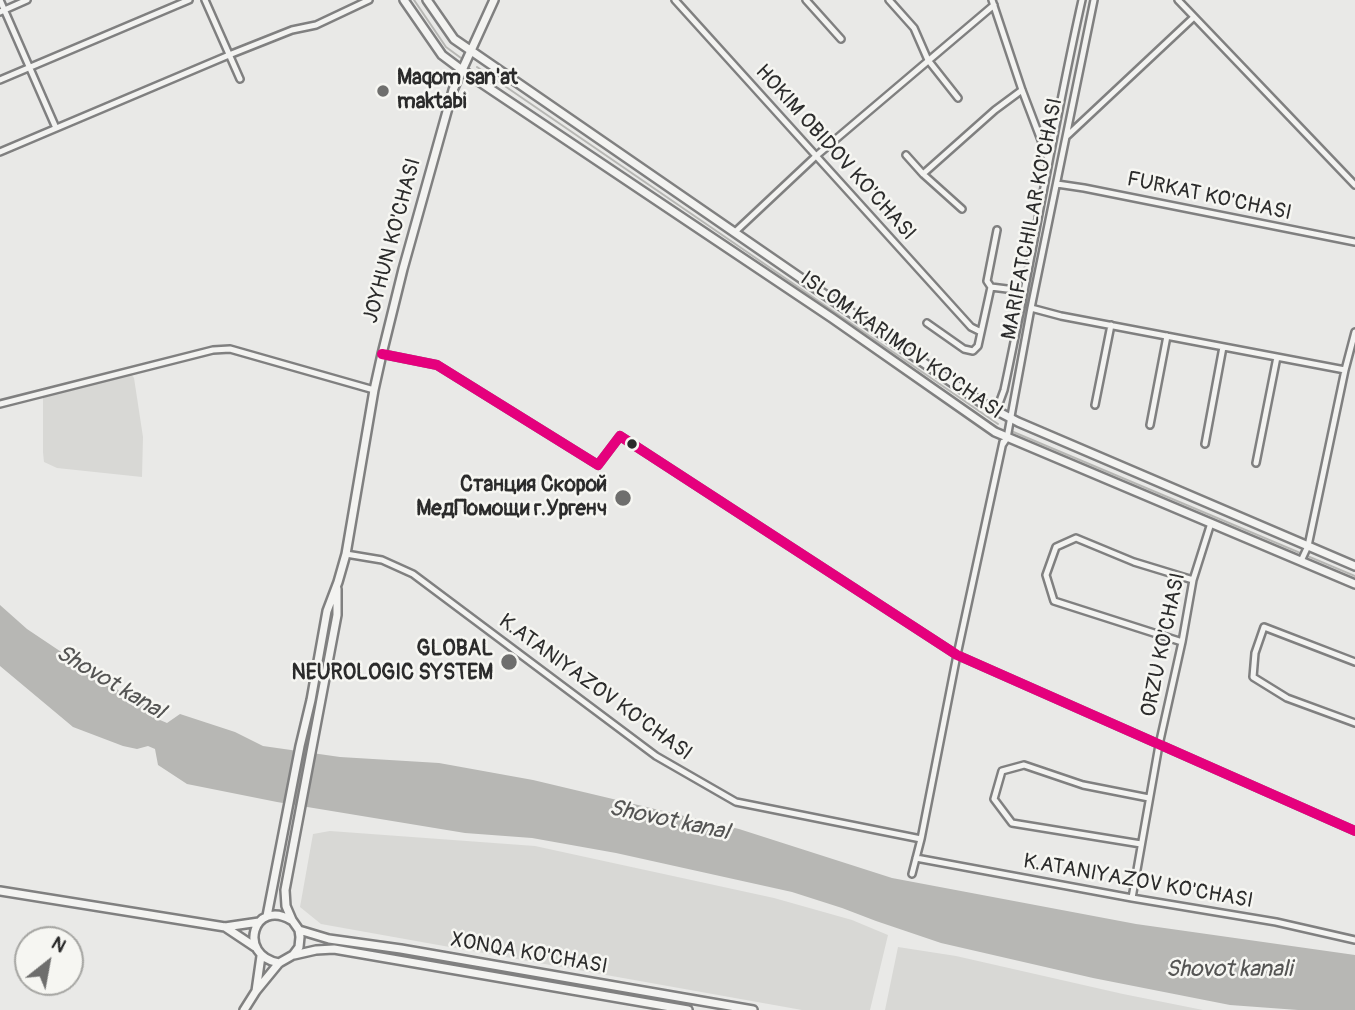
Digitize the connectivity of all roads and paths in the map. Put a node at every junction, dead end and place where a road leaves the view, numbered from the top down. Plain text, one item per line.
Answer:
1 (0, 0) edge
2 (27, 0) edge
3 (189, 0) edge
4 (205, 0) edge
5 (369, 0) edge
6 (404, 0) edge
7 (427, 0) edge
8 (494, 0) edge
9 (675, 0) edge
10 (806, 0) edge
11 (889, 0) edge
12 (1082, 0) edge
13 (1094, 0) edge
14 (1178, 0) edge
15 (993, 2) edge
16 (2, 11) edge
17 (1194, 16) junction
18 (841, 39) dead end
19 (471, 51) junction
20 (229, 55) junction
21 (928, 60) junction
22 (30, 67) junction
23 (462, 70) junction
24 (240, 79) dead end
25 (0, 80) edge
26 (1022, 90) junction
27 (958, 98) dead end
28 (56, 128) junction
29 (1067, 136) junction
30 (0, 152) edge
31 (905, 155) dead end
32 (816, 156) junction
33 (1049, 161) junction
34 (923, 174) junction
35 (1057, 184) junction
36 (1355, 186) edge
37 (962, 209) dead end
38 (997, 230) dead end
39 (735, 232) junction
40 (1355, 242) edge
41 (789, 269) junction
42 (779, 283) junction
43 (991, 287) junction
44 (1023, 291) junction
45 (1031, 308) junction
46 (927, 323) dead end
47 (1111, 325) junction
48 (981, 332) junction
49 (1355, 332) edge
50 (1167, 336) junction
51 (1223, 347) junction
52 (382, 354) junction
53 (1277, 357) junction
54 (1345, 370) junction
55 (374, 390) junction
56 (0, 404) edge
57 (1095, 405) dead end
58 (992, 409) junction
59 (1010, 418) junction
60 (1150, 425) dead end
61 (1004, 439) junction
62 (1205, 444) dead end
63 (1256, 463) dead end
64 (1211, 523) junction
65 (1308, 546) junction
66 (346, 554) junction
67 (1301, 562) junction
68 (1355, 566) edge
69 (1193, 580) junction
70 (338, 582) junction
71 (1355, 584) edge
72 (1182, 642) junction
73 (957, 655) junction
74 (1355, 662) edge
75 (1355, 723) edge
76 (1159, 745) junction
77 (1149, 798) junction
78 (1355, 831) edge
79 (921, 839) junction
80 (1141, 845) junction
81 (916, 858) junction
82 (912, 874) dead end
83 (0, 891) edge
84 (1132, 898) junction
85 (267, 916) junction
86 (292, 920) junction
87 (259, 922) junction
88 (225, 927) junction
89 (299, 930) junction
90 (1355, 940) edge
91 (256, 947) junction
92 (401, 949) junction
93 (261, 956) junction
94 (293, 956) junction
95 (398, 960) junction
96 (279, 963) junction
97 (256, 991) junction
98 (244, 1010) edge
99 (688, 1010) edge
100 (753, 1010) edge

1 - 16 street
2 - 16 street
3 - 22 street
4 - 20 street
5 - 20 street
6 - 23 main road, ISLOM KARIMOV KO'CHASI
7 - 19 main road, ISLOM KARIMOV KO'CHASI
8 - 19 main road, JOYHUN KO'CHASI
9 - 32 street, HOKIM OBIDOV KO'CHASI
10 - 18 street
11 - 21 street
12 - 33 street, MARIFATCHILAR KO'CHASI
13 - 29 street, MARIFATCHILAR KO'CHASI
14 - 17 street
15 - 21 street
15 - 26 street
16 - 22 street
17 - 29 street
17 - 36 street
19 - 23 main road, JOYHUN KO'CHASI
19 - 39 main road, ISLOM KARIMOV KO'CHASI
20 - 24 street
20 - 28 street
21 - 27 street
21 - 32 street
22 - 25 street
22 - 28 street
23 - 42 main road, ISLOM KARIMOV KO'CHASI
23 - 52 main road, JOYHUN KO'CHASI
26 - 33 street
26 - 34 street
28 - 30 street
29 - 35 street, MARIFATCHILAR KO'CHASI
31 - 34 street
32 - 39 street
32 - 48 street, HOKIM OBIDOV KO'CHASI
33 - 44 street, MARIFATCHILAR KO'CHASI
34 - 37 street
35 - 40 street, FURKAT KO'CHASI
35 - 45 street, MARIFATCHILAR KO'CHASI
38 - 43 street
39 - 41 main road, ISLOM KARIMOV KO'CHASI
41 - 42 street
41 - 58 main road, ISLOM KARIMOV KO'CHASI
42 - 61 main road, ISLOM KARIMOV KO'CHASI
43 - 44 street
43 - 48 street
44 - 58 street, MARIFATCHILAR KO'CHASI
45 - 47 street
45 - 59 street, MARIFATCHILAR KO'CHASI
46 - 48 street
47 - 50 street
47 - 57 street
49 - 54 street
50 - 51 street
50 - 60 street
51 - 53 street
51 - 62 street
52 - 55 main road, JOYHUN KO'CHASI
52 - 73 street
53 - 54 street
53 - 63 street
54 - 65 street
55 - 56 street
55 - 66 main road, JOYHUN KO'CHASI
58 - 59 main road, ISLOM KARIMOV KO'CHASI
59 - 61 street, MARIFATCHILAR KO'CHASI
59 - 65 main road, ISLOM KARIMOV KO'CHASI
61 - 64 main road, ISLOM KARIMOV KO'CHASI
61 - 73 street, MARIFATCHILAR KO'CHASI
64 - 67 main road, ISLOM KARIMOV KO'CHASI
64 - 69 street, ORZU KO'CHASI
65 - 67 street
65 - 68 main road, ISLOM KARIMOV KO'CHASI
66 - 70 main road, JOYHUN KO'CHASI
66 - 79 street, K.ATANIYAZOV KO'CHASI
67 - 71 main road, ISLOM KARIMOV KO'CHASI
69 - 72 street, ORZU KO'CHASI
69 - 72 street
70 - 85 main road, JOYHUN KO'CHASI
70 - 86 main road, JOYHUN KO'CHASI
72 - 76 street, ORZU KO'CHASI
73 - 76 street
73 - 79 street, MARIFATCHILAR KO'CHASI
74 - 75 street
76 - 77 street, ORZU KO'CHASI
76 - 78 street
77 - 80 street, ORZU KO'CHASI
77 - 80 street
79 - 81 street, MARIFATCHILAR KO'CHASI
80 - 84 street, ORZU KO'CHASI
81 - 82 street, MARIFATCHILAR KO'CHASI
81 - 84 street, K.ATANIYAZOV KO'CHASI
83 - 88 main road
84 - 90 street, K.ATANIYAZOV KO'CHASI
85 - 86 main road
85 - 87 main road
86 - 89 main road
87 - 88 main road
87 - 91 main road
88 - 91 main road
89 - 92 main road, XONQA KO'CHASI
89 - 94 main road
91 - 93 main road
92 - 95 main road
92 - 100 main road, XONQA KO'CHASI
93 - 96 main road
93 - 97 main road
94 - 95 main road, XONQA KO'CHASI
94 - 96 main road
95 - 99 main road, XONQA KO'CHASI
96 - 97 main road
97 - 98 main road

